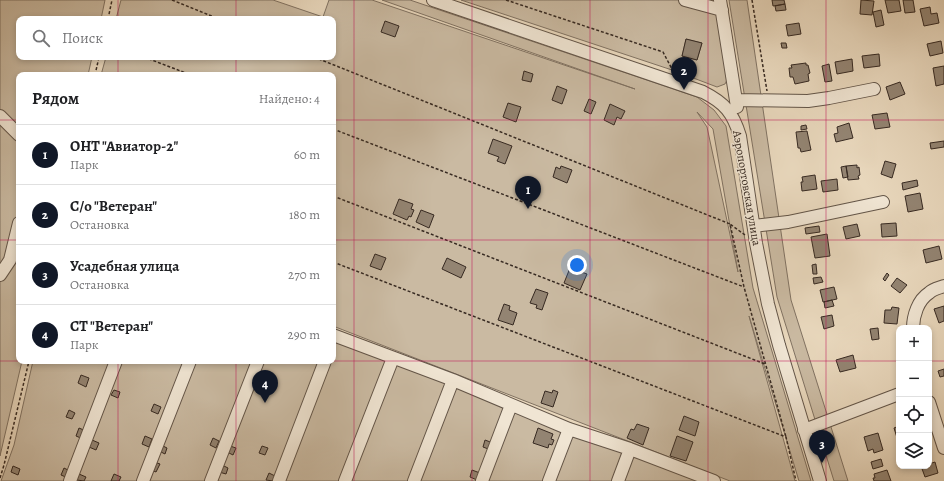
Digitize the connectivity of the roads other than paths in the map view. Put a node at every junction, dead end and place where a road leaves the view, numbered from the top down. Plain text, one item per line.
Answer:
1 (433, 0) edge
2 (685, 0) edge
3 (721, 5) edge
4 (874, 89) dead end
5 (736, 100) junction
6 (0, 116) edge
7 (16, 133) edge
8 (740, 136) junction
9 (884, 202) dead end
10 (754, 226) junction
11 (16, 235) edge
12 (0, 275) edge
13 (944, 286) edge
14 (913, 325) edge
15 (336, 338) edge
16 (393, 358) junction
17 (115, 364) edge
18 (189, 364) edge
19 (257, 364) edge
20 (324, 364) edge
21 (453, 380) junction
22 (896, 395) edge
23 (511, 405) junction
24 (932, 411) edge
25 (569, 429) junction
26 (804, 430) junction
27 (944, 448) edge
28 (630, 449) junction
29 (688, 477) edge
30 (70, 481) edge
31 (143, 481) edge
32 (211, 481) edge
33 (279, 481) edge
34 (345, 481) edge
35 (414, 481) edge
36 (482, 481) edge
37 (549, 481) edge
38 (618, 481) edge
39 (714, 481) edge
40 (820, 481) edge

1 - 8 street, Аэропортовская улица
2 - 3 street
3 - 5 street
4 - 5 street
5 - 8 street
6 - 7 street
8 - 10 street, Аэропортовская улица
9 - 10 street
10 - 26 street, Аэропортовская улица
11 - 12 street
13 - 14 street
15 - 16 street
16 - 21 street
16 - 34 street
17 - 30 street
18 - 31 street
19 - 32 street
20 - 33 street
21 - 23 street
21 - 35 street
22 - 26 street
23 - 25 street
23 - 36 street
24 - 27 street
25 - 28 street
25 - 37 street
26 - 40 street, Аэропортовская улица
28 - 29 street
28 - 38 street
29 - 39 street

